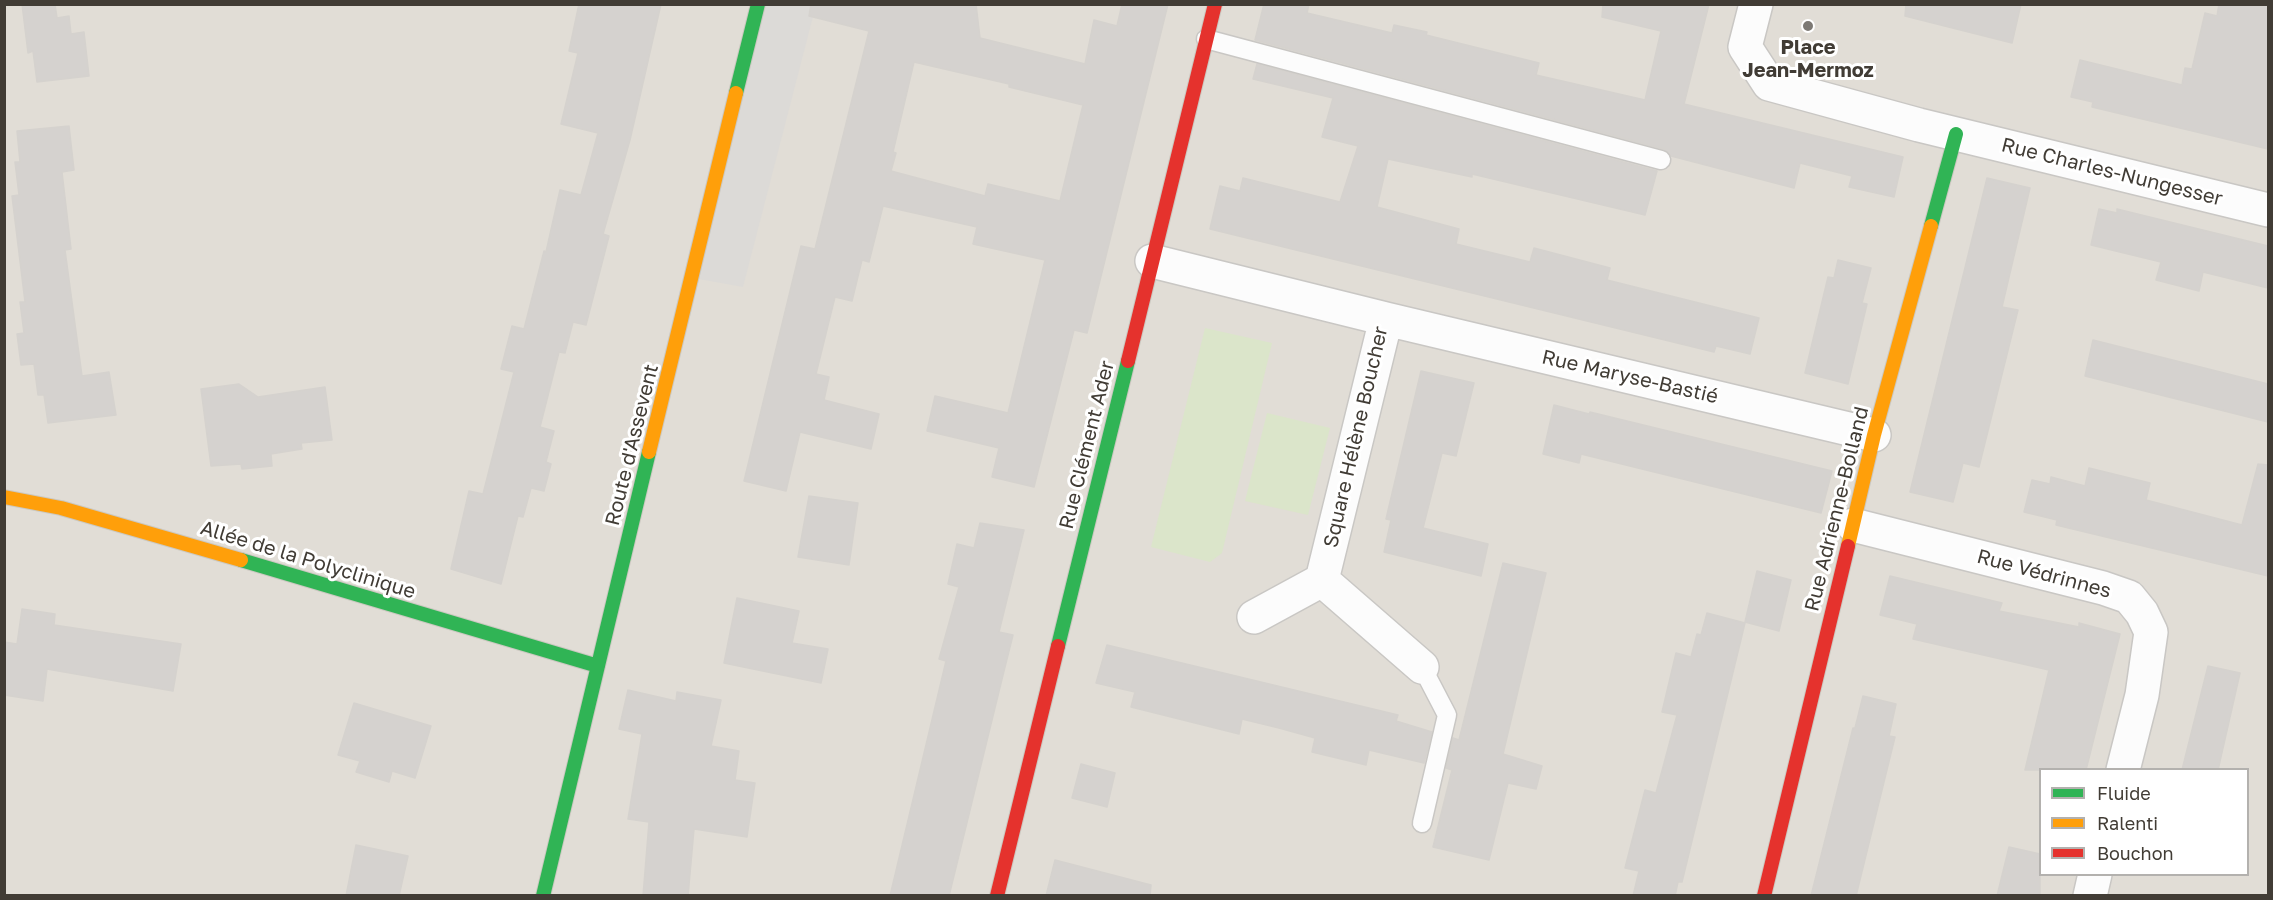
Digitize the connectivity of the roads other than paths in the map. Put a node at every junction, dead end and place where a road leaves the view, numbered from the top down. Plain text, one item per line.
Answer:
1 (759, 4) edge
2 (1215, 4) edge
3 (1756, 4) edge
4 (1206, 39) junction
5 (1956, 134) junction
6 (1662, 160) dead end
7 (2268, 210) edge
8 (1152, 261) junction
9 (1386, 319) junction
10 (1874, 435) junction
11 (4, 497) edge
12 (1853, 525) junction
13 (1322, 580) junction
14 (1254, 617) dead end
15 (598, 666) junction
16 (1422, 668) joint
17 (2124, 768) edge
18 (1422, 823) dead end
19 (2095, 876) edge
20 (543, 896) edge
21 (997, 896) edge
22 (1764, 896) edge
23 (2090, 896) edge

1 - 15 street, Route d'Assevent
2 - 4 street, Rue Clément Ader
3 - 5 street
4 - 6 lane
4 - 8 street, Rue Clément Ader
5 - 7 street, Rue Charles-Nungesser
5 - 10 street, Rue Adrienne-Bolland
8 - 9 street, Square Hélène Boucher
8 - 21 street, Rue Clément Ader
9 - 10 street, Rue Maryse-Bastié
9 - 13 street, Square Hélène Boucher
10 - 12 street, Rue Adrienne-Bolland
11 - 15 street, Allée de la Polyclinique
12 - 17 street, Rue Védrinnes
12 - 22 street, Rue Adrienne-Bolland
13 - 14 street
13 - 16 street
15 - 20 street, Route d'Assevent
16 - 18 lane
19 - 23 street

